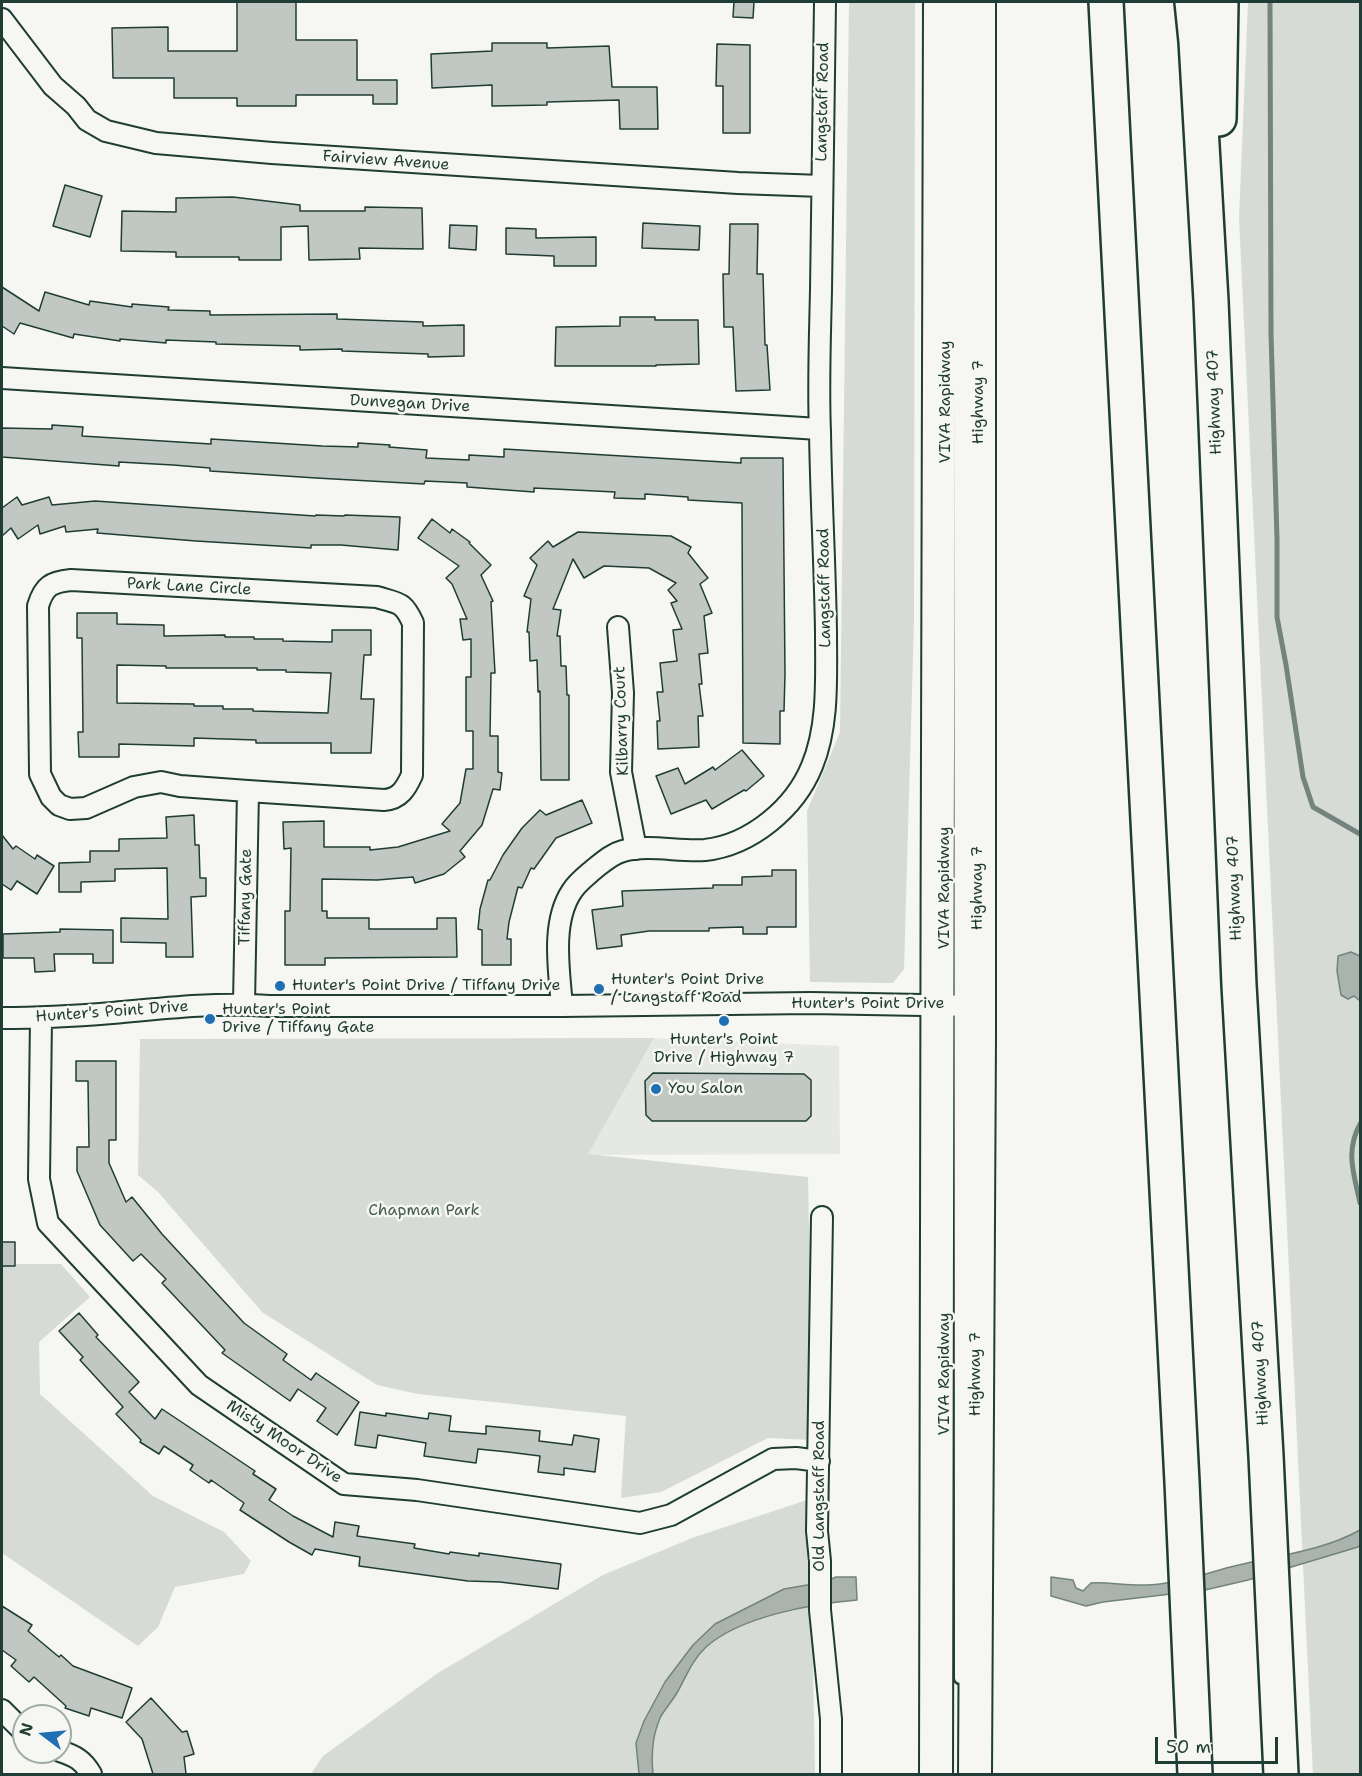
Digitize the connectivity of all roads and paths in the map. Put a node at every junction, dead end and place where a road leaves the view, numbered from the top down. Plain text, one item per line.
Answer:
1 (825, 2) edge
2 (940, 2) edge
3 (959, 2) edge
4 (979, 2) edge
5 (1098, 2) edge
6 (1106, 2) edge
7 (1192, 2) edge
8 (1221, 2) edge
9 (2, 19) edge
10 (1108, 43) junction
11 (822, 186) junction
12 (1211, 301) junction
13 (2, 378) edge
14 (819, 429) junction
15 (618, 627) dead end
16 (248, 791) junction
17 (636, 849) junction
18 (244, 1004) junction
19 (958, 1005) junction
20 (562, 1006) junction
21 (2, 1018) edge
22 (40, 1018) junction
23 (822, 1218) dead end
24 (819, 1461) junction
25 (960, 1691) dead end
26 (72, 1755) edge
27 (91, 1774) edge
28 (831, 1774) edge
29 (936, 1774) edge
30 (975, 1774) edge
31 (1195, 1774) edge
32 (1281, 1774) edge

1 - 11 street, Langstaff Road
2 - 19 main road, Highway 7
3 - 19 lane, VIVA Rapidway
4 - 19 main road, Highway 7
5 - 10 highway
6 - 10 highway
7 - 12 highway, Highway 407
8 - 12 highway
9 - 11 street, Fairview Avenue
10 - 31 highway
11 - 14 street, Langstaff Road
12 - 32 highway, Highway 407
13 - 14 street, Dunvegan Drive
14 - 17 street, Langstaff Road
15 - 17 street, Kilbarry Court
16 - 16 street, Park Lane Circle
16 - 18 street, Tiffany Gate
17 - 20 street, Langstaff Road
18 - 20 street, Hunter's Point Drive
18 - 22 street, Hunter's Point Drive
19 - 20 street, Hunter's Point Drive
19 - 25 lane, VIVA Rapidway
19 - 29 main road, Highway 7
19 - 30 main road, Highway 7
21 - 22 street, Hunter's Point Drive
22 - 24 street, Misty Moor Drive
23 - 24 street, Old Langstaff Road
24 - 28 street, Old Langstaff Road
26 - 27 street

